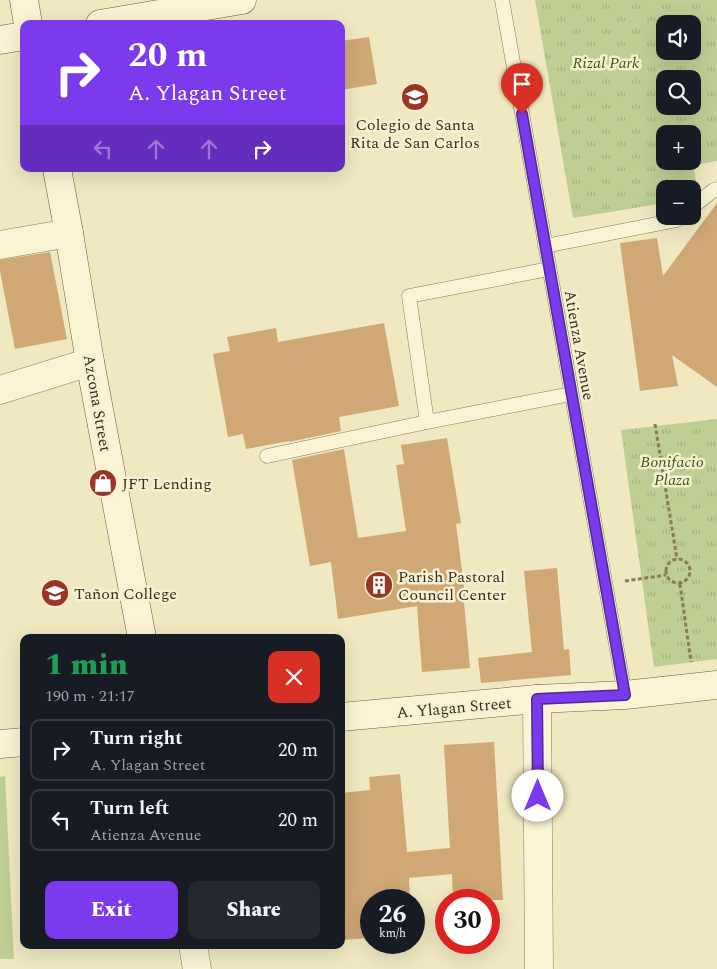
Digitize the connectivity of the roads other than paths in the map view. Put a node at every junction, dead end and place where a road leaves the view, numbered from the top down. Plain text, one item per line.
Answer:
1 (24, 0) edge
2 (242, 0) edge
3 (502, 0) edge
4 (27, 20) edge
5 (124, 20) edge
6 (20, 37) edge
7 (0, 40) edge
8 (58, 172) edge
9 (717, 189) edge
10 (701, 200) edge
11 (656, 224) edge
12 (69, 233) junction
13 (0, 245) edge
14 (545, 246) junction
15 (549, 269) junction
16 (90, 362) junction
17 (0, 390) edge
18 (571, 394) junction
19 (427, 422) junction
20 (267, 456) dead end
21 (141, 634) edge
22 (706, 686) edge
23 (625, 695) junction
24 (537, 699) junction
25 (345, 716) edge
26 (20, 742) edge
27 (0, 744) edge
28 (194, 949) edge
29 (197, 969) edge
30 (539, 969) edge

1 - 4 street
2 - 5 street
3 - 14 lane, Atienza Avenue
6 - 7 street
8 - 12 street, Azcona Street
9 - 10 lane
11 - 14 lane
12 - 13 street
12 - 16 street, Azcona Street
14 - 15 lane, Atienza Avenue
15 - 18 lane, Atienza Avenue
15 - 19 lane
16 - 17 street
16 - 21 street, Azcona Street
18 - 19 lane
18 - 23 lane, Atienza Avenue
19 - 20 lane
22 - 23 street, A. Ylagan Street
23 - 24 street, A. Ylagan Street
24 - 25 street, A. Ylagan Street
24 - 30 street
26 - 27 street
28 - 29 street

